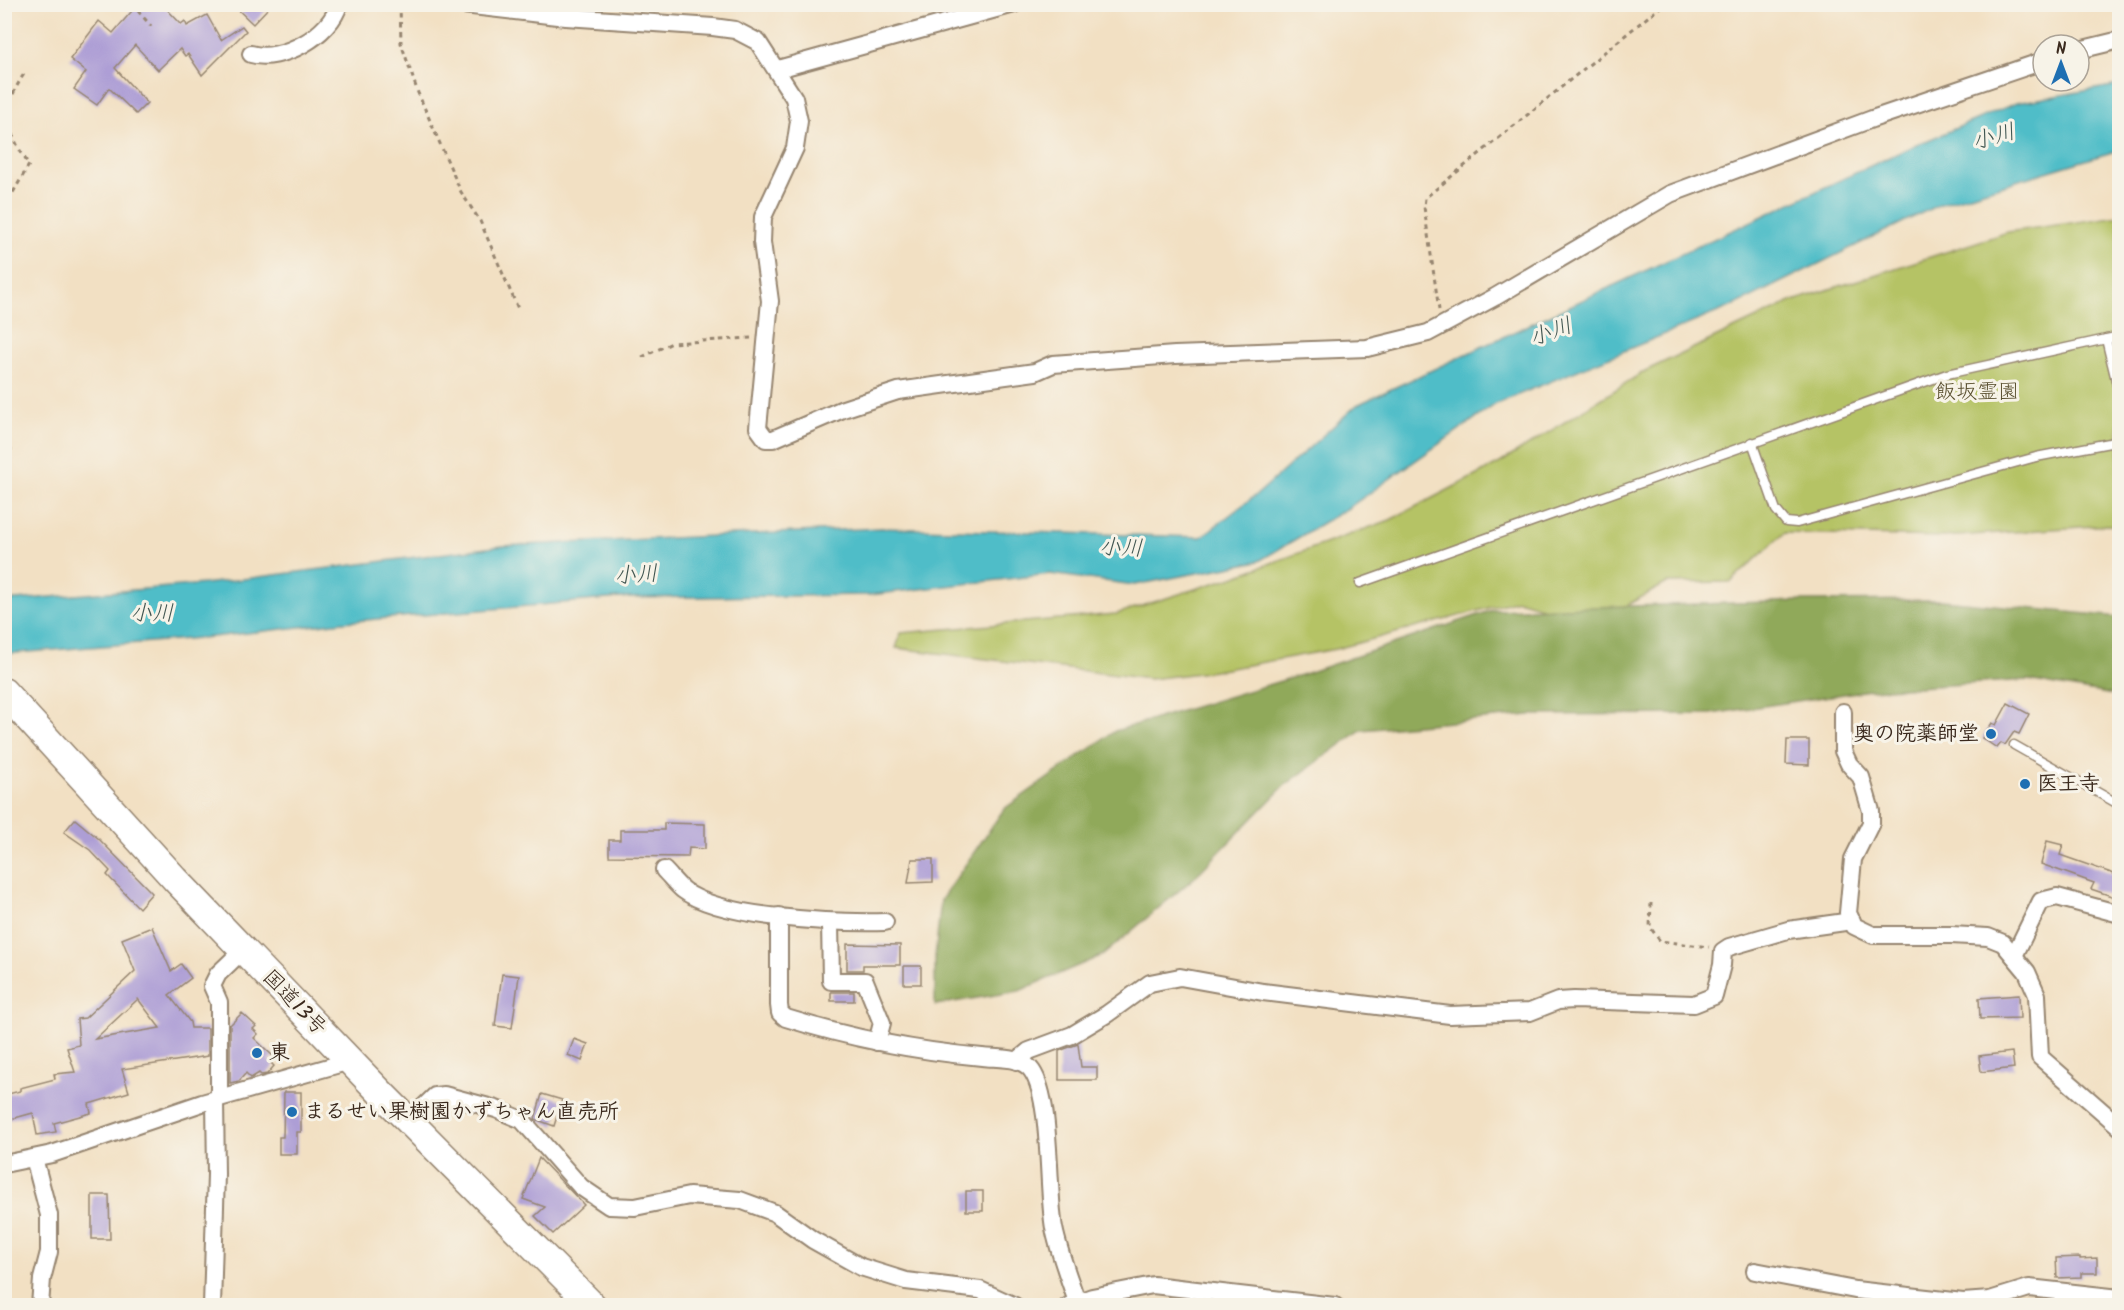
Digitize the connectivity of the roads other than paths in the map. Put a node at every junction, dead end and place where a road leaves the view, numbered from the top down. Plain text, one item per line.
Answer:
1 (339, 4) edge
2 (1014, 4) edge
3 (459, 5) edge
4 (2120, 40) edge
5 (2091, 47) edge
6 (251, 54) dead end
7 (2031, 64) edge
8 (778, 69) junction
9 (2120, 336) edge
10 (2106, 339) junction
11 (2120, 397) edge
12 (2120, 441) edge
13 (1752, 442) junction
14 (1360, 583) dead end
15 (4, 692) edge
16 (1843, 712) dead end
17 (2014, 745) dead end
18 (2120, 805) edge
19 (664, 870) dead end
20 (2120, 914) edge
21 (779, 916) junction
22 (1852, 921) junction
23 (830, 922) junction
24 (885, 922) dead end
25 (243, 950) junction
26 (2014, 956) junction
27 (877, 1042) junction
28 (350, 1061) junction
29 (1017, 1061) junction
30 (217, 1099) junction
31 (409, 1121) junction
32 (2120, 1127) edge
33 (34, 1158) junction
34 (4, 1164) edge
35 (1755, 1271) dead end
36 (2120, 1298) edge
37 (1083, 1302) edge
38 (40, 1305) edge
39 (212, 1305) edge
40 (593, 1305) edge
41 (1015, 1305) edge
42 (1335, 1305) edge

1 - 6 street
2 - 8 street
3 - 8 street
4 - 5 street
7 - 8 street
9 - 10 lane
10 - 11 lane
10 - 13 lane
12 - 13 lane
13 - 14 lane
15 - 25 highway, 国道13号
16 - 22 street
17 - 18 lane
19 - 21 street
20 - 26 street
21 - 23 street
21 - 27 street
22 - 26 street
22 - 29 street
23 - 24 street
23 - 27 street
25 - 28 highway, 国道13号
25 - 30 street
26 - 32 street
27 - 29 street
28 - 30 street
28 - 31 highway, 国道13号
29 - 37 street
30 - 33 street
30 - 39 street
31 - 40 highway, 国道13号
31 - 41 street
33 - 34 street
33 - 38 street
35 - 36 street
37 - 42 street

